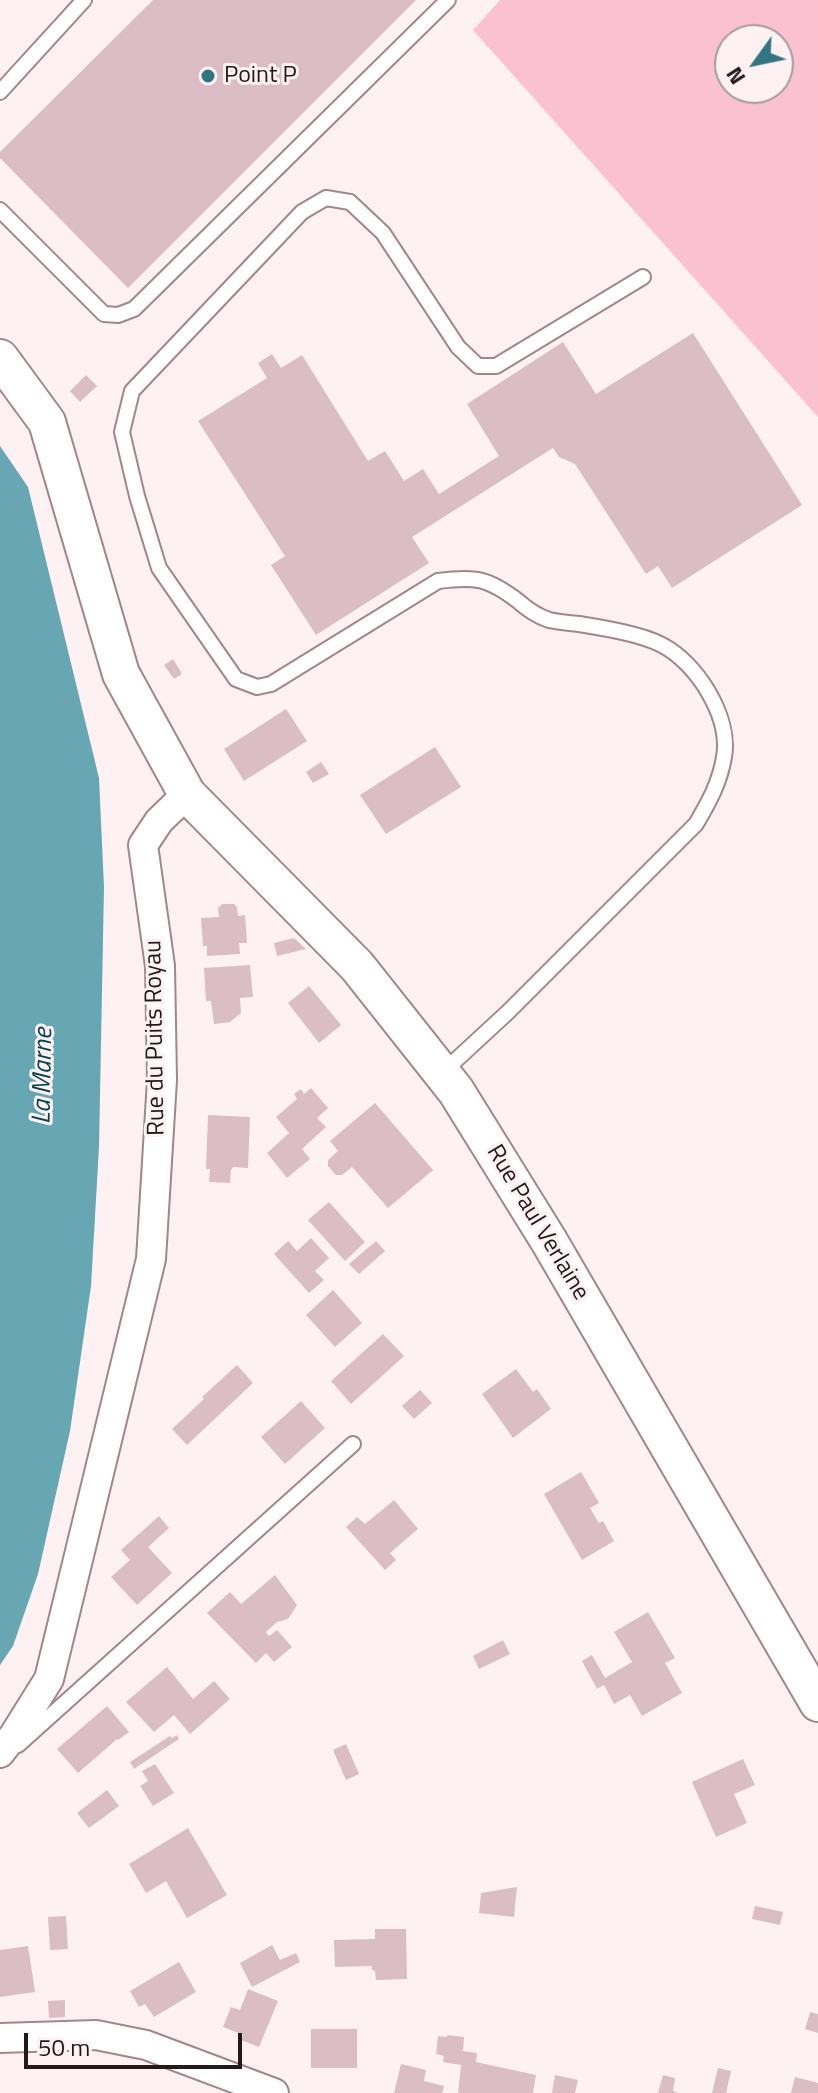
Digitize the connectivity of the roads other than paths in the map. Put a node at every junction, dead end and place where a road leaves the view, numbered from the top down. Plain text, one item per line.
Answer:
1 (84, 0) edge
2 (448, 0) edge
3 (0, 92) edge
4 (0, 210) edge
5 (643, 277) dead end
6 (0, 358) edge
7 (187, 794) junction
8 (442, 1073) junction
9 (353, 1444) dead end
10 (818, 1703) edge
11 (0, 1753) edge
12 (0, 1761) edge
13 (0, 2038) edge
14 (274, 2093) edge

1 - 3 lane
2 - 4 lane
5 - 8 lane
6 - 7 street
7 - 8 street, Rue Paul Verlaine
7 - 11 street, Rue du Puits Royau
8 - 10 street, Rue Paul Verlaine
9 - 12 lane
13 - 14 street

